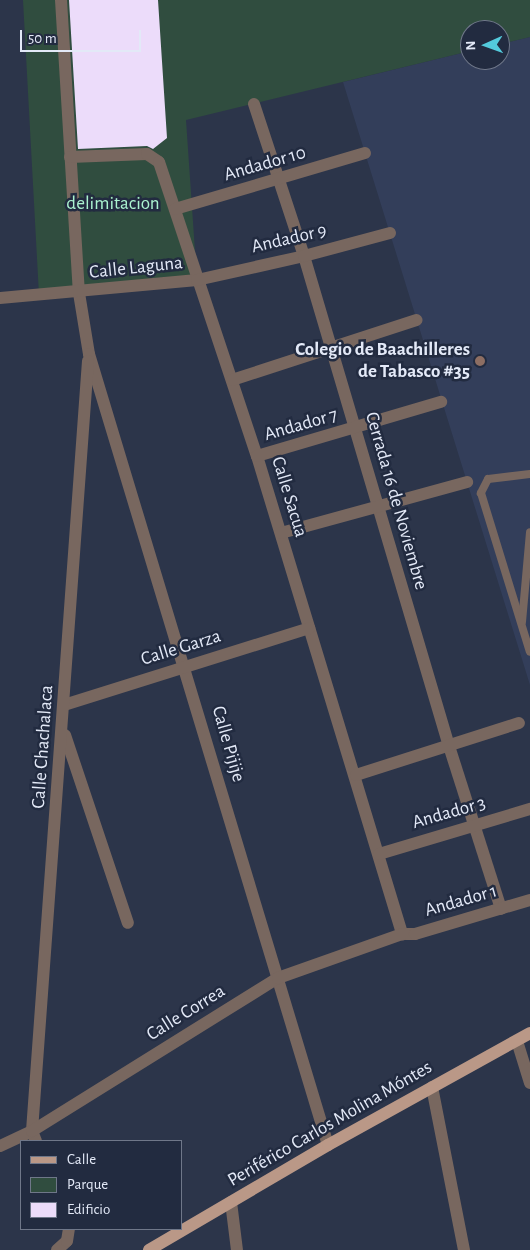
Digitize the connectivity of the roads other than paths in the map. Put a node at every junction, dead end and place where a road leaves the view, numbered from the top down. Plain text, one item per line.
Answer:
1 (61, 0) edge
2 (254, 104) dead end
3 (365, 153) dead end
4 (70, 157) junction
5 (280, 179) junction
6 (175, 210) junction
7 (390, 233) dead end
8 (304, 256) junction
9 (197, 280) junction
10 (79, 293) junction
11 (0, 298) edge
12 (417, 320) dead end
13 (332, 348) junction
14 (89, 354) junction
15 (232, 380) junction
16 (441, 402) dead end
17 (355, 429) junction
18 (257, 456) junction
19 (530, 474) edge
20 (467, 482) dead end
21 (377, 505) junction
22 (530, 532) edge
23 (280, 533) junction
24 (522, 627) junction
25 (309, 628) junction
26 (530, 652) edge
27 (185, 666) junction
28 (64, 705) junction
29 (519, 724) dead end
30 (63, 731) junction
31 (449, 746) junction
32 (356, 775) junction
33 (530, 809) edge
34 (473, 825) junction
35 (379, 854) junction
36 (530, 900) edge
37 (501, 909) junction
38 (128, 923) dead end
39 (402, 934) junction
40 (278, 978) junction
41 (530, 1033) edge
42 (517, 1041) junction
43 (530, 1083) edge
44 (432, 1087) junction
45 (34, 1136) edge
46 (20, 1140) edge
47 (20, 1140) edge
48 (0, 1146) edge
49 (328, 1146) junction
50 (231, 1202) junction
51 (68, 1230) edge
52 (57, 1250) edge
53 (149, 1250) edge
54 (238, 1250) edge
55 (464, 1250) edge

1 - 4 street
2 - 5 street, Cerrada 16 de Noviembre
3 - 5 street, Andador 10
4 - 6 street, Calle Sacua
4 - 10 street
5 - 6 street, Andador 10
5 - 8 street, Cerrada 16 de Noviembre
6 - 9 street, Calle Sacua
7 - 8 street, Andador 9
8 - 9 street, Andador 9
8 - 13 street, Cerrada 16 de Noviembre
9 - 10 street, Calle Laguna
9 - 15 street, Calle Sacua
10 - 11 street, Calle Laguna
10 - 14 street
12 - 13 street
13 - 15 street
13 - 17 street, Cerrada 16 de Noviembre
14 - 27 street, Calle Pijije
14 - 28 street, Calle Chachalaca
15 - 18 street, Calle Sacua
16 - 17 street, Andador 7
17 - 18 street, Andador 7
17 - 21 street, Cerrada 16 de Noviembre
18 - 23 street, Calle Sacua
19 - 24 lane
20 - 21 street
21 - 23 street
21 - 31 street, Cerrada 16 de Noviembre
22 - 24 lane
23 - 25 street, Calle Sacua
24 - 26 lane
25 - 27 street, Calle Garza
25 - 32 street, Calle Sacua
27 - 28 street, Calle Garza
27 - 40 street, Calle Pijije
28 - 30 street, Calle Chachalaca
29 - 31 street
30 - 38 street
30 - 45 street, Calle Chachalaca
31 - 32 street
31 - 34 street, Cerrada 16 de Noviembre
32 - 35 street, Calle Sacua
33 - 34 street, Andador 3
34 - 35 street, Andador 3
34 - 37 street, Cerrada 16 de Noviembre
35 - 39 street, Calle Sacua
36 - 37 street, Andador 1
37 - 39 street, Andador 1
39 - 40 street, Calle Correa
40 - 45 street, Calle Correa
40 - 49 street, Calle Pijije
41 - 42 main road, Periférico Carlos Molina Móntes
42 - 43 street
42 - 44 main road, Periférico Carlos Molina Móntes
44 - 49 main road, Periférico Carlos Molina Móntes
44 - 55 street
45 - 47 street, Calle Correa
46 - 48 street, Calle Correa
49 - 50 main road, Periférico Carlos Molina Móntes
50 - 53 main road, Periférico Carlos Molina Móntes
50 - 54 street
51 - 52 street

